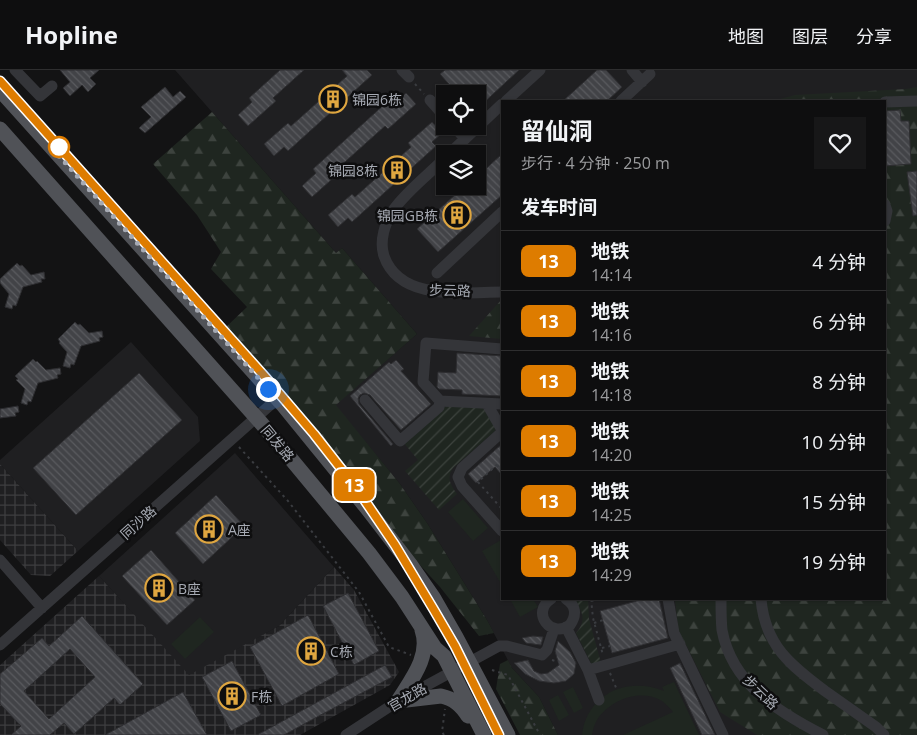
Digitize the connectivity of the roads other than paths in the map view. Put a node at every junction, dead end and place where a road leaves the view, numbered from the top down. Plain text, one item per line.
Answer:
1 (15, 70) edge
2 (540, 70) edge
3 (632, 70) edge
4 (52, 86) dead end
5 (0, 90) edge
6 (430, 100) road end
7 (507, 100) edge
8 (622, 100) edge
9 (886, 102) edge
10 (917, 102) edge
11 (501, 105) edge
12 (436, 107) edge
13 (0, 130) edge
14 (462, 135) edge
15 (465, 138) junction
16 (458, 145) edge
17 (436, 167) edge
18 (501, 213) edge
19 (437, 273) dead end
20 (501, 292) edge
21 (501, 349) edge
22 (277, 399) junction
23 (365, 400) dead end
24 (440, 401) junction
25 (487, 404) junction
26 (501, 404) edge
27 (256, 417) junction
28 (501, 429) edge
29 (501, 432) edge
30 (501, 531) edge
31 (0, 560) edge
32 (549, 600) edge
33 (568, 600) edge
34 (668, 600) edge
35 (721, 600) edge
36 (761, 600) edge
37 (42, 608) junction
38 (421, 626) junction
39 (566, 627) junction
40 (554, 629) junction
41 (680, 644) junction
42 (0, 645) edge
43 (469, 662) junction
44 (588, 670) junction
45 (452, 671) junction
46 (599, 700) dead end
47 (398, 701) junction
48 (346, 735) edge
49 (483, 735) edge
50 (508, 735) edge
51 (723, 735) edge
52 (823, 735) edge
53 (884, 735) edge

1 - 4 street
2 - 7 street
3 - 8 street
5 - 22 main road, 同发路
6 - 12 street
9 - 10 street
11 - 15 street
13 - 27 main road, 同发路
14 - 15 street
15 - 16 street
17 - 20 street, 步云路
18 - 19 street
21 - 24 street
22 - 27 street, 同沙路
22 - 43 main road, 同发路
23 - 24 street
24 - 25 street
25 - 26 street
25 - 28 street
27 - 37 street, 同沙路
27 - 38 main road, 同发路
29 - 30 street
31 - 37 street
32 - 40 street
33 - 39 street
34 - 41 street
35 - 52 street, 步云路
36 - 53 street
37 - 42 street, 同沙路
38 - 45 main road, 同发路
38 - 47 main road
39 - 40 street
39 - 44 street
40 - 43 street, 官龙路
41 - 44 street
41 - 51 street
43 - 45 street, 官龙路
43 - 50 main road, 同发路
44 - 46 street
45 - 47 street, 官龙路
45 - 49 main road, 同发路
47 - 48 street, 官龙路
47 - 49 main road

